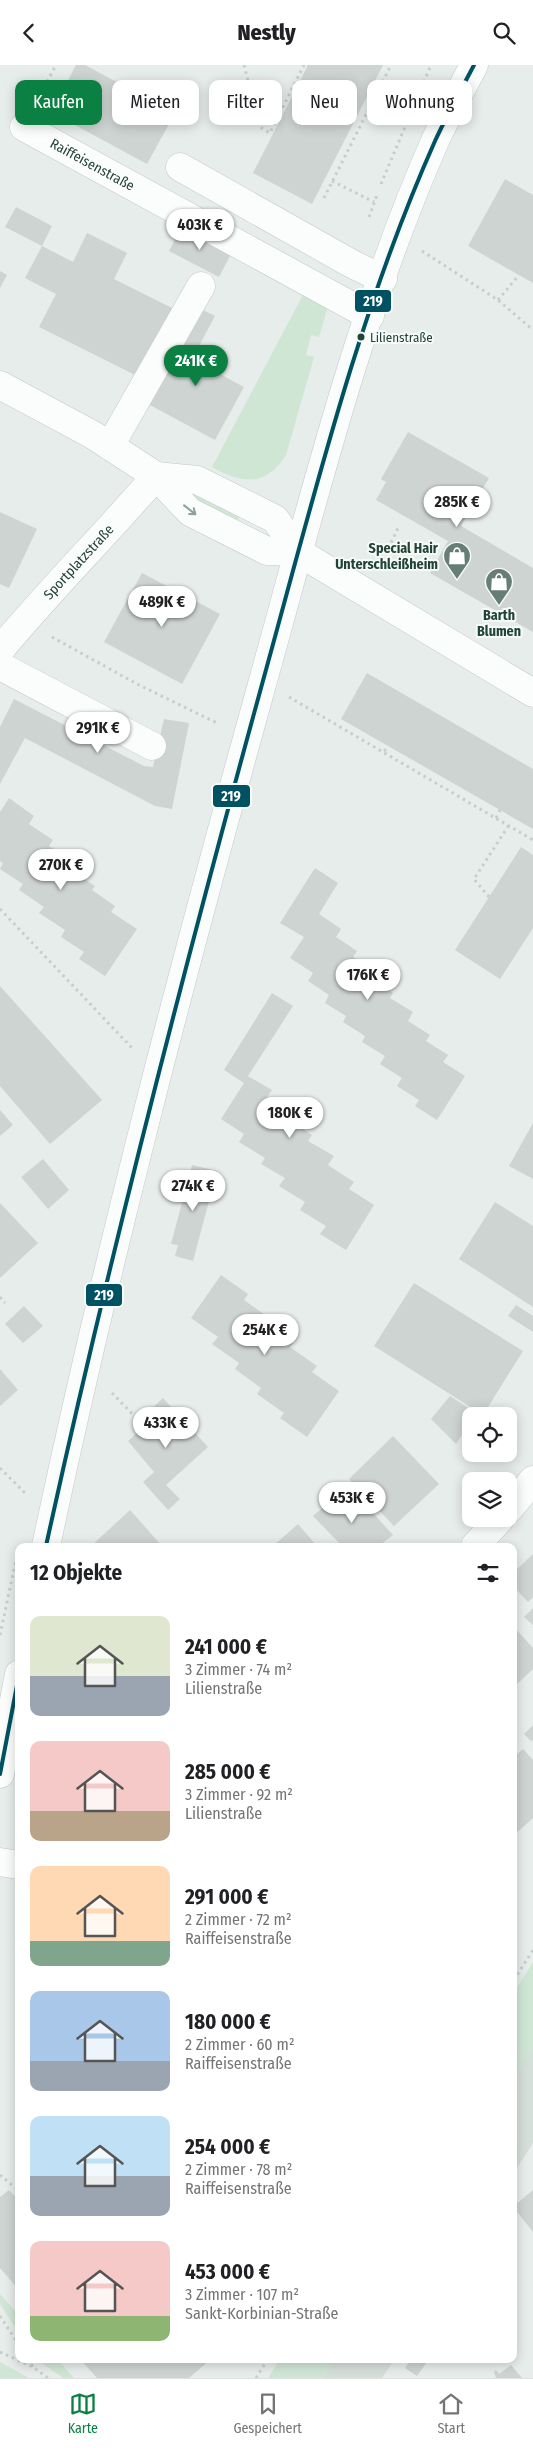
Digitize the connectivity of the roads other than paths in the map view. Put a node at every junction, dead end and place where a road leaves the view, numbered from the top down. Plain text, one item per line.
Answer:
1 (474, 65) edge
2 (24, 127) road end
3 (180, 167) dead end
4 (383, 279) junction
5 (201, 286) dead end
6 (370, 316) junction
7 (0, 385) edge
8 (110, 446) junction
9 (156, 476) junction
10 (298, 553) junction
11 (0, 650) edge
12 (0, 666) edge
13 (533, 693) edge
14 (152, 746) dead end
15 (533, 1480) edge
16 (517, 1499) edge
17 (493, 1527) edge
18 (47, 1543) edge
19 (478, 1543) edge
20 (15, 1695) edge
21 (0, 1774) edge
22 (0, 1862) edge
23 (15, 1864) edge

1 - 4 street
2 - 6 street, Raiffeisenstraße
3 - 4 street
4 - 6 street
5 - 8 street
6 - 10 street
7 - 8 street
8 - 9 street
9 - 10 street
9 - 11 street, Sportplatzstraße
10 - 13 street
10 - 18 street
12 - 14 street
15 - 16 street
17 - 19 street
20 - 21 street
22 - 23 street

